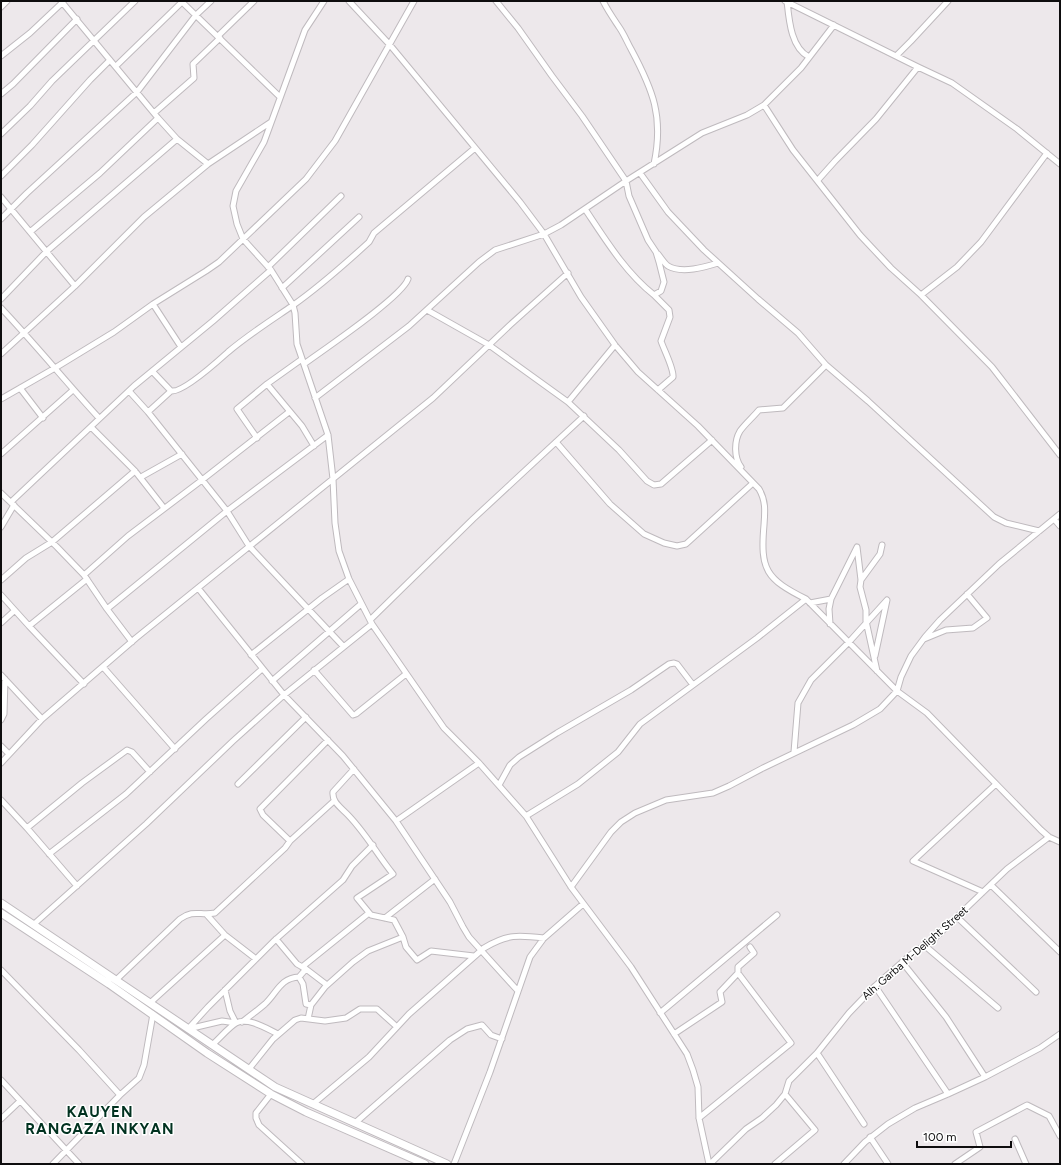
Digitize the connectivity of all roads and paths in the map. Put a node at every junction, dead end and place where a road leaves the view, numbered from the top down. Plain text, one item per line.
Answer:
1 (7, 1) edge
2 (135, 1) edge
3 (182, 1) edge
4 (211, 1) edge
5 (254, 1) edge
6 (324, 1) edge
7 (349, 1) edge
8 (414, 1) edge
9 (496, 1) edge
10 (603, 1) edge
11 (786, 1) edge
12 (948, 1) edge
13 (65, 2) edge
14 (1, 6) edge
15 (196, 15) junction
16 (77, 18) junction
17 (834, 25) junction
18 (219, 37) junction
19 (94, 41) junction
20 (390, 45) junction
21 (1, 56) edge
22 (896, 56) junction
23 (809, 57) junction
24 (110, 60) junction
25 (116, 66) junction
26 (918, 68) junction
27 (137, 92) junction
28 (1, 94) edge
29 (280, 97) junction
30 (764, 105) junction
31 (154, 113) junction
32 (158, 118) junction
33 (271, 121) junction
34 (1, 134) edge
35 (177, 139) junction
36 (475, 148) junction
37 (1047, 153) junction
38 (1059, 162) edge
39 (208, 164) junction
40 (654, 164) junction
41 (640, 173) junction
42 (1, 176) edge
43 (818, 180) junction
44 (626, 181) junction
45 (341, 196) dead end
46 (1, 197) edge
47 (10, 209) junction
48 (585, 209) junction
49 (359, 217) dead end
50 (1, 219) edge
51 (30, 232) junction
52 (544, 234) junction
53 (243, 239) junction
54 (46, 251) junction
55 (656, 252) junction
56 (718, 263) junction
57 (269, 269) junction
58 (568, 273) junction
59 (408, 279) dead end
60 (75, 286) junction
61 (282, 288) junction
62 (921, 294) junction
63 (654, 296) junction
64 (1, 299) edge
65 (153, 304) junction
66 (293, 305) junction
67 (1, 308) edge
68 (427, 310) junction
69 (24, 333) junction
70 (489, 345) junction
71 (615, 345) junction
72 (181, 347) junction
73 (1, 354) edge
74 (303, 362) junction
75 (826, 365) junction
76 (55, 368) junction
77 (152, 371) junction
78 (267, 384) junction
79 (20, 388) junction
80 (73, 390) junction
81 (658, 390) junction
82 (129, 391) junction
83 (171, 392) junction
84 (315, 398) junction
85 (1, 399) edge
86 (568, 402) junction
87 (148, 412) junction
88 (289, 412) junction
89 (584, 416) junction
90 (43, 418) junction
91 (99, 418) junction
92 (91, 426) junction
93 (328, 435) junction
94 (257, 438) junction
95 (712, 440) junction
96 (556, 442) junction
97 (314, 446) junction
98 (1, 454) edge
99 (182, 454) junction
100 (1060, 455) edge
101 (135, 471) junction
102 (141, 477) junction
103 (333, 479) junction
104 (202, 480) junction
105 (753, 483) junction
106 (1, 493) edge
107 (12, 504) junction
108 (164, 508) junction
109 (227, 511) junction
110 (1060, 514) edge
111 (1054, 519) junction
112 (1060, 526) edge
113 (1, 527) edge
114 (1039, 532) junction
115 (52, 542) junction
116 (882, 545) dead end
117 (248, 546) junction
118 (85, 577) junction
119 (349, 579) junction
120 (1, 580) edge
121 (861, 580) junction
122 (198, 588) junction
123 (967, 594) junction
124 (1, 595) edge
125 (806, 599) junction
126 (831, 599) junction
127 (810, 603) junction
128 (361, 604) junction
129 (107, 609) junction
130 (308, 609) junction
131 (14, 611) junction
132 (370, 622) junction
133 (1, 623) edge
134 (867, 623) junction
135 (830, 624) junction
136 (29, 626) junction
137 (329, 631) junction
138 (924, 639) junction
139 (132, 642) junction
140 (849, 642) junction
141 (344, 646) junction
142 (251, 655) junction
143 (875, 656) junction
144 (103, 666) junction
145 (262, 669) junction
146 (314, 670) junction
147 (877, 671) junction
148 (406, 674) junction
149 (3, 677) edge
150 (272, 680) junction
151 (84, 684) junction
152 (693, 685) junction
153 (898, 691) junction
154 (284, 695) junction
155 (306, 718) junction
156 (42, 719) junction
157 (1, 720) edge
158 (328, 740) junction
159 (1, 746) edge
160 (175, 749) junction
161 (794, 752) junction
162 (9, 754) junction
163 (1, 763) edge
164 (480, 763) junction
165 (354, 769) junction
166 (150, 772) junction
167 (238, 784) dead end
168 (996, 784) junction
169 (499, 785) junction
170 (1, 800) edge
171 (334, 801) junction
172 (526, 816) junction
173 (396, 821) junction
174 (27, 828) junction
175 (1049, 837) junction
176 (290, 841) junction
177 (1060, 842) edge
178 (373, 845) junction
179 (49, 854) junction
180 (435, 879) junction
181 (991, 885) junction
182 (77, 886) junction
183 (571, 887) junction
184 (983, 892) junction
185 (1, 903) edge
186 (583, 904) junction
187 (369, 913) junction
188 (1, 914) edge
189 (207, 914) junction
190 (777, 915) dead end
191 (957, 917) junction
192 (385, 918) junction
193 (33, 924) junction
194 (225, 935) junction
195 (403, 937) junction
196 (276, 938) junction
197 (544, 938) junction
198 (924, 945) junction
199 (750, 947) dead end
200 (481, 950) junction
201 (1060, 952) edge
202 (474, 956) junction
203 (256, 959) junction
204 (902, 962) junction
205 (304, 968) junction
206 (1, 970) edge
207 (738, 973) junction
208 (299, 977) junction
209 (116, 980) junction
210 (327, 985) junction
211 (875, 986) junction
212 (225, 990) junction
213 (518, 991) junction
214 (1036, 992) dead end
215 (150, 1003) junction
216 (311, 1005) junction
217 (998, 1008) dead end
218 (660, 1013) junction
219 (153, 1014) junction
220 (308, 1019) junction
221 (242, 1022) junction
222 (236, 1023) junction
223 (397, 1027) junction
224 (188, 1029) junction
225 (278, 1034) junction
226 (674, 1034) junction
227 (1060, 1036) edge
228 (502, 1039) junction
229 (212, 1045) junction
230 (817, 1053) junction
231 (249, 1069) junction
232 (985, 1077) junction
233 (1, 1080) edge
234 (272, 1094) junction
235 (785, 1094) junction
236 (948, 1094) junction
237 (120, 1095) junction
238 (20, 1100) junction
239 (313, 1104) junction
240 (699, 1118) junction
241 (1, 1119) edge
242 (355, 1123) junction
243 (864, 1124) dead end
244 (1060, 1136) edge
245 (870, 1137) junction
246 (1015, 1140) dead end
247 (66, 1150) junction
248 (53, 1164) edge
249 (79, 1164) edge
250 (302, 1164) edge
251 (426, 1164) edge
252 (447, 1164) edge
253 (454, 1164) edge
254 (709, 1164) edge
255 (775, 1164) edge
256 (844, 1164) edge
257 (888, 1164) edge
258 (955, 1164) edge
259 (1026, 1164) edge

1 - 14 street
2 - 19 street
3 - 15 street
3 - 25 street
4 - 15 street
5 - 18 street
6 - 29 street
7 - 20 street
8 - 20 street
9 - 44 street
10 - 40 street
11 - 17 street
11 - 23 street
12 - 22 street
13 - 16 street
13 - 21 street
15 - 18 street
15 - 27 street
16 - 19 street
16 - 28 street
17 - 22 street
17 - 23 street
18 - 29 street
18 - 31 street
19 - 24 street
19 - 34 street
20 - 36 street
20 - 53 street
22 - 26 street
23 - 30 street
24 - 25 street
24 - 42 street
25 - 27 street
26 - 37 street
26 - 43 street
27 - 31 street
27 - 47 street
29 - 33 street
30 - 40 street
30 - 43 street
31 - 32 street
32 - 35 street
32 - 51 street
33 - 39 street
33 - 53 street
35 - 39 street
35 - 54 street
36 - 52 street
36 - 66 street
37 - 38 street
37 - 62 street
39 - 60 street
40 - 41 street
41 - 44 street
41 - 56 street
43 - 62 street
44 - 48 street
44 - 55 street
45 - 57 street
46 - 47 street
47 - 50 street
47 - 51 street
48 - 52 street
48 - 63 street
49 - 61 street
51 - 54 street
52 - 58 street
52 - 68 street
53 - 57 street
53 - 65 street
54 - 60 street
54 - 64 street
55 - 56 street
55 - 63 street
56 - 75 street
57 - 61 street
57 - 72 street
58 - 70 street
58 - 71 street
59 - 74 street
60 - 69 street
61 - 66 street
62 - 100 street
63 - 81 street
65 - 72 street
65 - 76 street
66 - 74 street
66 - 83 street
67 - 69 street
68 - 70 street
68 - 84 street
69 - 73 street
69 - 76 street
70 - 86 street
70 - 103 street
71 - 81 street
71 - 86 street
72 - 77 street
74 - 78 street
74 - 84 street
75 - 105 street
75 - 114 street
76 - 79 street
76 - 80 street
77 - 82 street
77 - 83 street
78 - 88 street
78 - 94 street
79 - 85 street
79 - 90 street
80 - 90 street
80 - 91 street
81 - 95 street
82 - 87 street
82 - 91 street
83 - 87 street
84 - 93 street
86 - 89 street
87 - 99 street
88 - 94 street
88 - 97 street
89 - 95 street
89 - 96 street
90 - 98 street
91 - 92 street
92 - 101 street
92 - 107 street
93 - 97 street
93 - 103 street
94 - 104 street
95 - 105 street
96 - 105 street
96 - 132 street
97 - 109 street
99 - 102 street
99 - 104 street
101 - 102 street
101 - 115 street
102 - 108 street
103 - 117 street
103 - 119 street
104 - 108 street
104 - 109 street
105 - 125 street
106 - 107 street
107 - 113 street
107 - 115 street
108 - 118 street
109 - 117 street
109 - 129 street
110 - 111 street
111 - 112 street
111 - 114 street
114 - 123 street
115 - 118 street
115 - 120 street
116 - 121 street
117 - 122 street
117 - 130 street
118 - 129 street
118 - 136 street
119 - 128 street
119 - 130 street
121 - 126 street
121 - 134 street
122 - 139 street
122 - 142 street
123 - 138 street
123 - 138 street
124 - 131 street
125 - 127 street
125 - 152 street
126 - 127 street
126 - 135 street
127 - 135 street
128 - 132 street
128 - 137 street
129 - 139 street
130 - 137 street
130 - 142 street
131 - 133 street
131 - 136 street
132 - 141 street
132 - 148 street
134 - 140 street
134 - 143 street
134 - 143 street
135 - 140 street
136 - 151 street
137 - 141 street
137 - 150 street
138 - 153 street
139 - 144 street
140 - 147 street
140 - 161 street
141 - 146 street
142 - 145 street
143 - 147 street
144 - 151 street
144 - 160 street
145 - 150 street
145 - 160 street
146 - 148 street
146 - 154 street
147 - 153 street
148 - 164 street
149 - 156 street
149 - 157 street
150 - 154 street
151 - 156 street
152 - 169 street
152 - 172 street
153 - 161 street
153 - 168 street
154 - 155 street
154 - 182 street
155 - 158 street
155 - 167 street
156 - 162 street
158 - 165 street
158 - 176 street
159 - 162 street
160 - 166 street
161 - 183 street
162 - 163 street
164 - 169 street
164 - 173 street
165 - 171 street
165 - 173 street
166 - 174 street
166 - 179 street
168 - 175 street
168 - 184 street
169 - 172 street
170 - 174 street
171 - 176 street
171 - 178 street
172 - 183 street
173 - 180 street
174 - 179 street
175 - 177 street
175 - 181 street, Alh. Garba M-Delight Street
176 - 189 street
178 - 187 street
178 - 196 street
179 - 182 street
180 - 192 street
180 - 200 street
181 - 184 street, Alh. Garba M-Delight Street
181 - 201 street
182 - 193 street
183 - 186 street
184 - 191 street, Alh. Garba M-Delight Street
185 - 193 main road
186 - 197 street
186 - 218 street
187 - 192 street
187 - 205 street
188 - 219 main road
189 - 194 street
189 - 209 street
190 - 218 street
191 - 198 street, Alh. Garba M-Delight Street
191 - 214 street
192 - 195 street
193 - 209 main road
194 - 203 street
194 - 215 street
195 - 202 street
195 - 210 street
196 - 203 street
196 - 205 street
197 - 200 street
197 - 213 street
198 - 204 street, Alh. Garba M-Delight Street
198 - 217 street
199 - 207 street
200 - 202 street
200 - 213 street
202 - 223 street
203 - 212 street
204 - 211 street, Alh. Garba M-Delight Street
204 - 232 street
205 - 208 street
205 - 210 street
206 - 237 street
207 - 226 street
207 - 240 street
208 - 216 street
208 - 221 street
209 - 215 main road
210 - 216 street
211 - 230 street, Alh. Garba M-Delight Street
211 - 236 street
212 - 222 street
212 - 224 street
213 - 228 street
215 - 224 main road
216 - 220 street
218 - 226 street
219 - 234 main road
219 - 237 street
220 - 223 street
220 - 225 street
221 - 222 street
221 - 225 street
222 - 224 street
222 - 229 street
223 - 239 street
224 - 229 main road
225 - 231 street
226 - 240 street
227 - 232 street
228 - 242 street
228 - 253 street
229 - 231 main road
230 - 235 street, Alh. Garba M-Delight Street
230 - 243 street
231 - 239 main road
232 - 236 street
233 - 238 street
234 - 250 street
234 - 251 main road
235 - 254 street, Alh. Garba M-Delight Street
235 - 255 street
236 - 245 street
237 - 247 street
238 - 241 street
238 - 247 street
239 - 242 main road
240 - 254 street
242 - 252 main road
244 - 258 street
245 - 256 street
245 - 257 street
246 - 259 street
247 - 248 street
247 - 249 street

